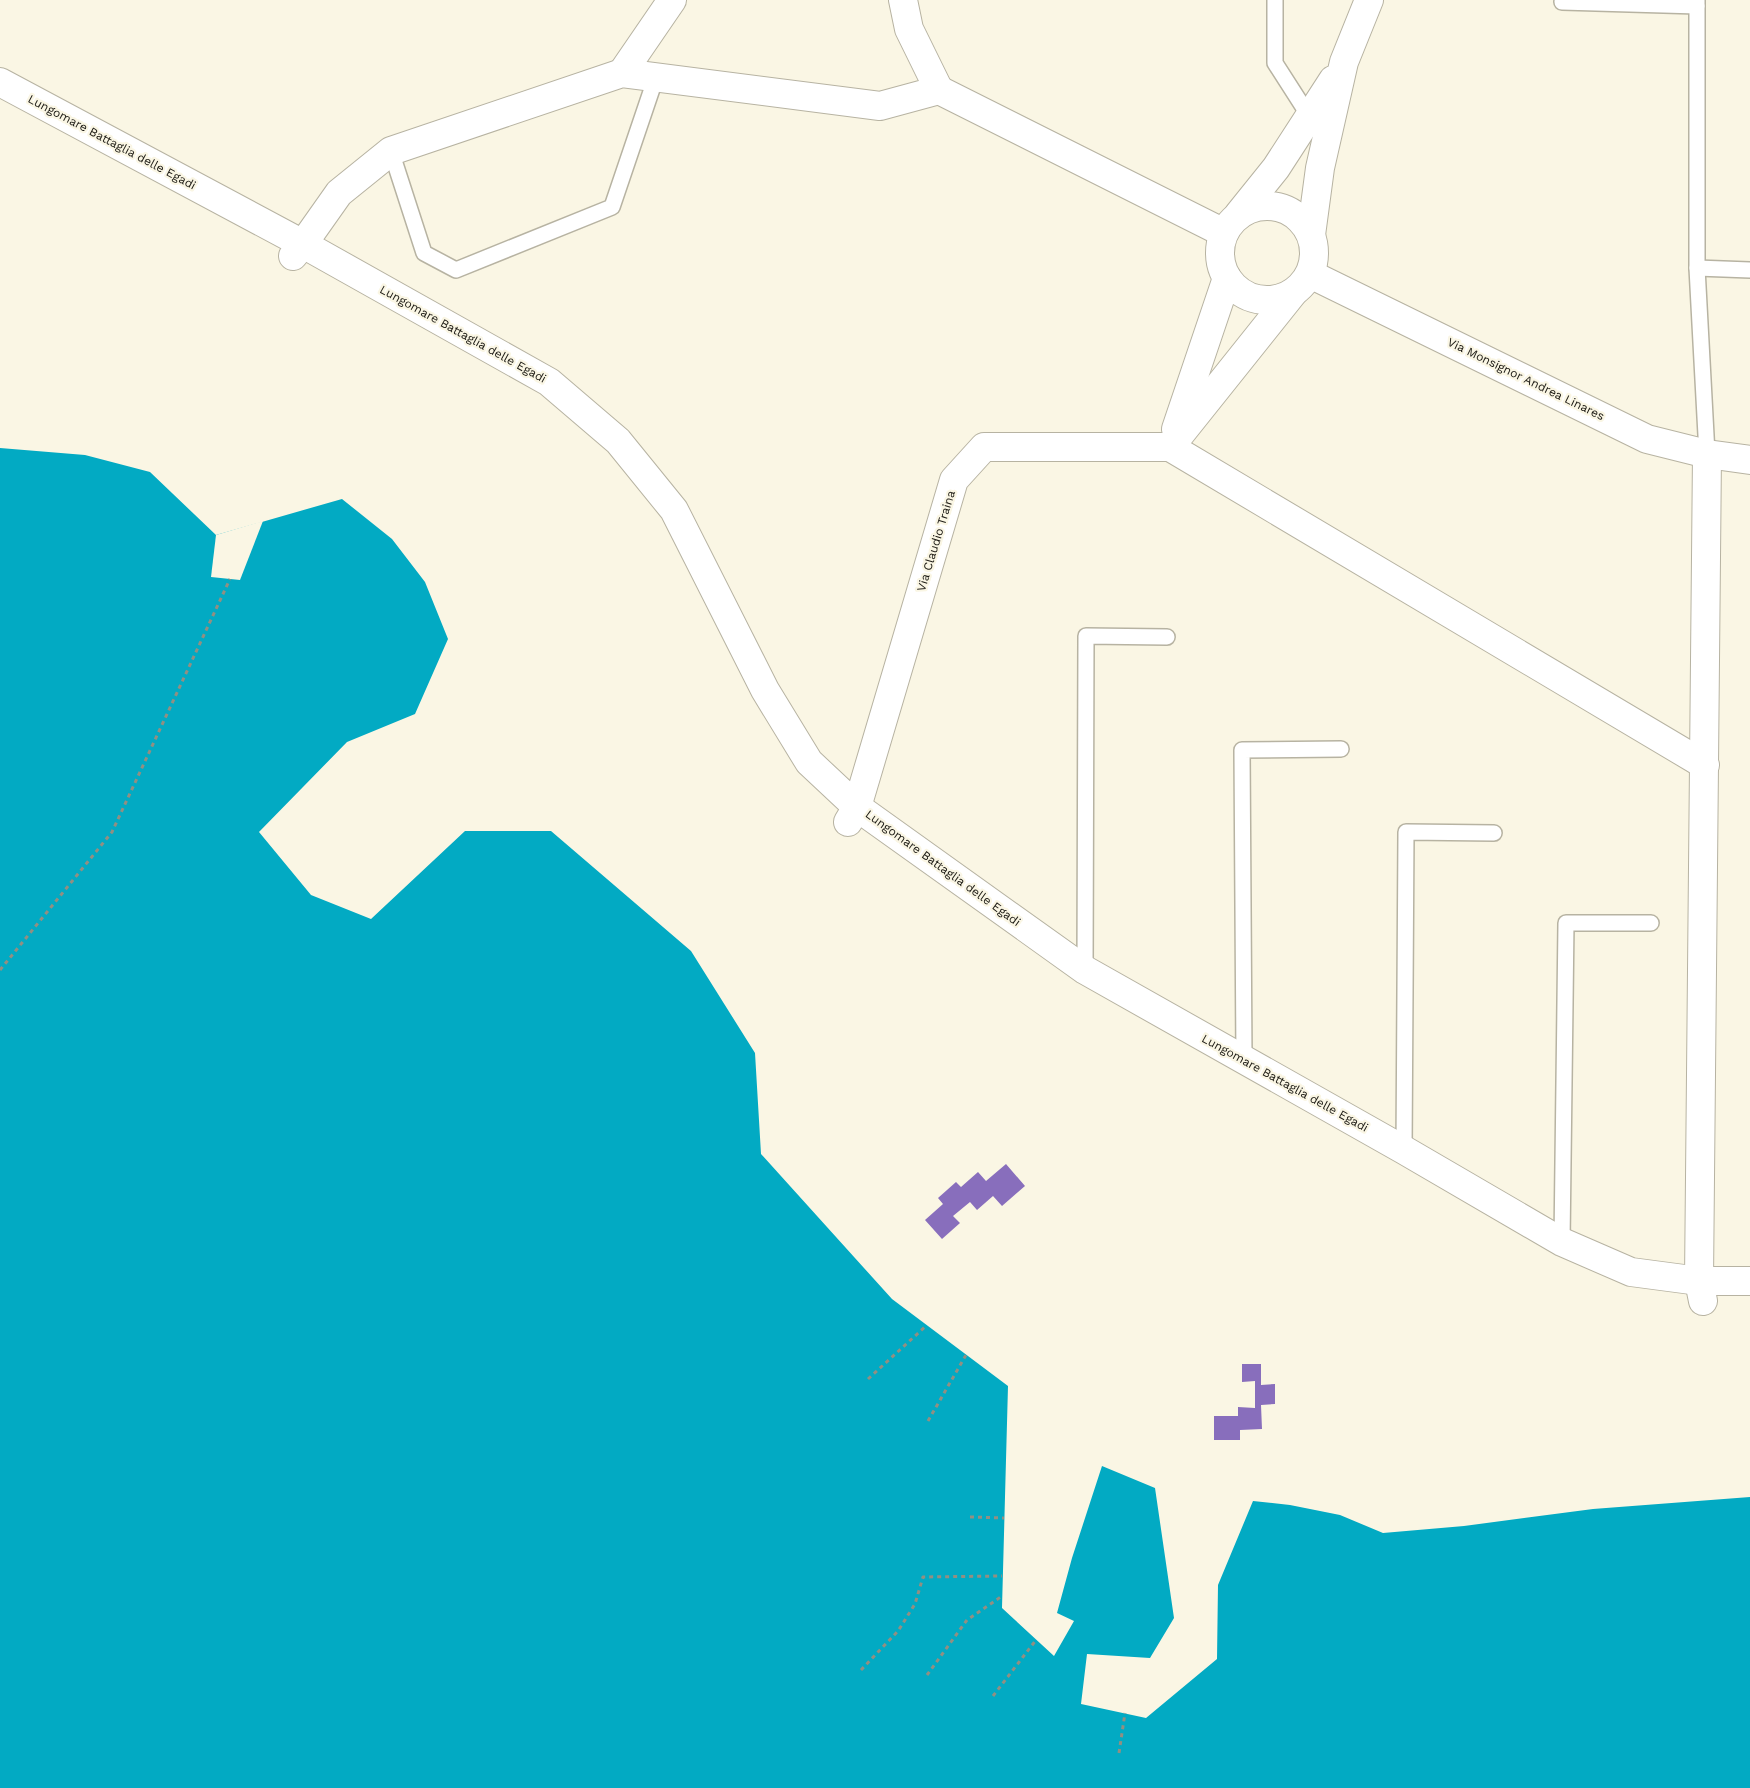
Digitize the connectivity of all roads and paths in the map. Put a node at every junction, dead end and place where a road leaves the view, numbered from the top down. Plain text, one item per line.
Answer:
1 (672, 0) edge
2 (903, 0) edge
3 (1275, 0) edge
4 (1369, 0) edge
5 (1562, 2) dead end
6 (1697, 3) edge
7 (1344, 62) junction
8 (622, 73) junction
9 (656, 78) junction
10 (0, 82) edge
11 (939, 90) junction
12 (1309, 116) junction
13 (392, 151) junction
14 (1231, 224) junction
15 (1311, 235) junction
16 (298, 250) junction
17 (1697, 268) junction
18 (1750, 270) edge
19 (1227, 278) junction
20 (1302, 283) junction
21 (1170, 447) junction
22 (1707, 454) junction
23 (1750, 460) edge
24 (230, 579) dead end
25 (1168, 637) dead end
26 (1341, 749) dead end
27 (1705, 765) junction
28 (852, 814) junction
29 (1494, 834) dead end
30 (1651, 922) dead end
31 (0, 970) edge
32 (1085, 970) junction
33 (1244, 1060) junction
34 (1404, 1150) junction
35 (1562, 1242) junction
36 (1750, 1281) edge
37 (1701, 1291) junction
38 (927, 1325) dead end
39 (966, 1355) dead end
40 (868, 1379) dead end
41 (928, 1421) dead end
42 (970, 1517) dead end
43 (1004, 1518) dead end
44 (1002, 1576) dead end
45 (1002, 1596) dead end
46 (1036, 1640) dead end
47 (861, 1670) dead end
48 (927, 1675) dead end
49 (993, 1696) dead end
50 (1125, 1713) dead end
51 (1119, 1752) dead end

1 - 8 street
2 - 11 street
3 - 12 lane
4 - 7 street
5 - 6 lane
6 - 17 lane
7 - 12 street
7 - 15 street
8 - 9 street
8 - 13 street
9 - 11 street
9 - 13 lane
10 - 16 street, Lungomare Battaglia delle Egadi
11 - 14 street
12 - 14 street
13 - 16 street
14 - 15 street
14 - 19 street
15 - 20 street
16 - 28 street, Lungomare Battaglia delle Egadi
17 - 18 lane
17 - 22 lane
19 - 20 street
19 - 21 street
20 - 21 street
20 - 22 street, Via Monsignor Andrea Linares
21 - 27 street
21 - 28 street, Via Claudio Traina
22 - 23 street, Via Monsignor Andrea Linares
22 - 27 street
24 - 31 path
25 - 32 lane
26 - 33 lane
27 - 37 street
28 - 32 street, Lungomare Battaglia delle Egadi
29 - 34 lane
30 - 35 lane
32 - 33 street, Lungomare Battaglia delle Egadi
33 - 34 street, Lungomare Battaglia delle Egadi
34 - 35 street, Lungomare Battaglia delle Egadi
35 - 37 street, Lungomare Battaglia delle Egadi
36 - 37 street, Lungomare Battaglia delle Egadi
38 - 40 path
39 - 41 path
42 - 43 path
44 - 47 path
45 - 48 path
46 - 49 path
50 - 51 path

